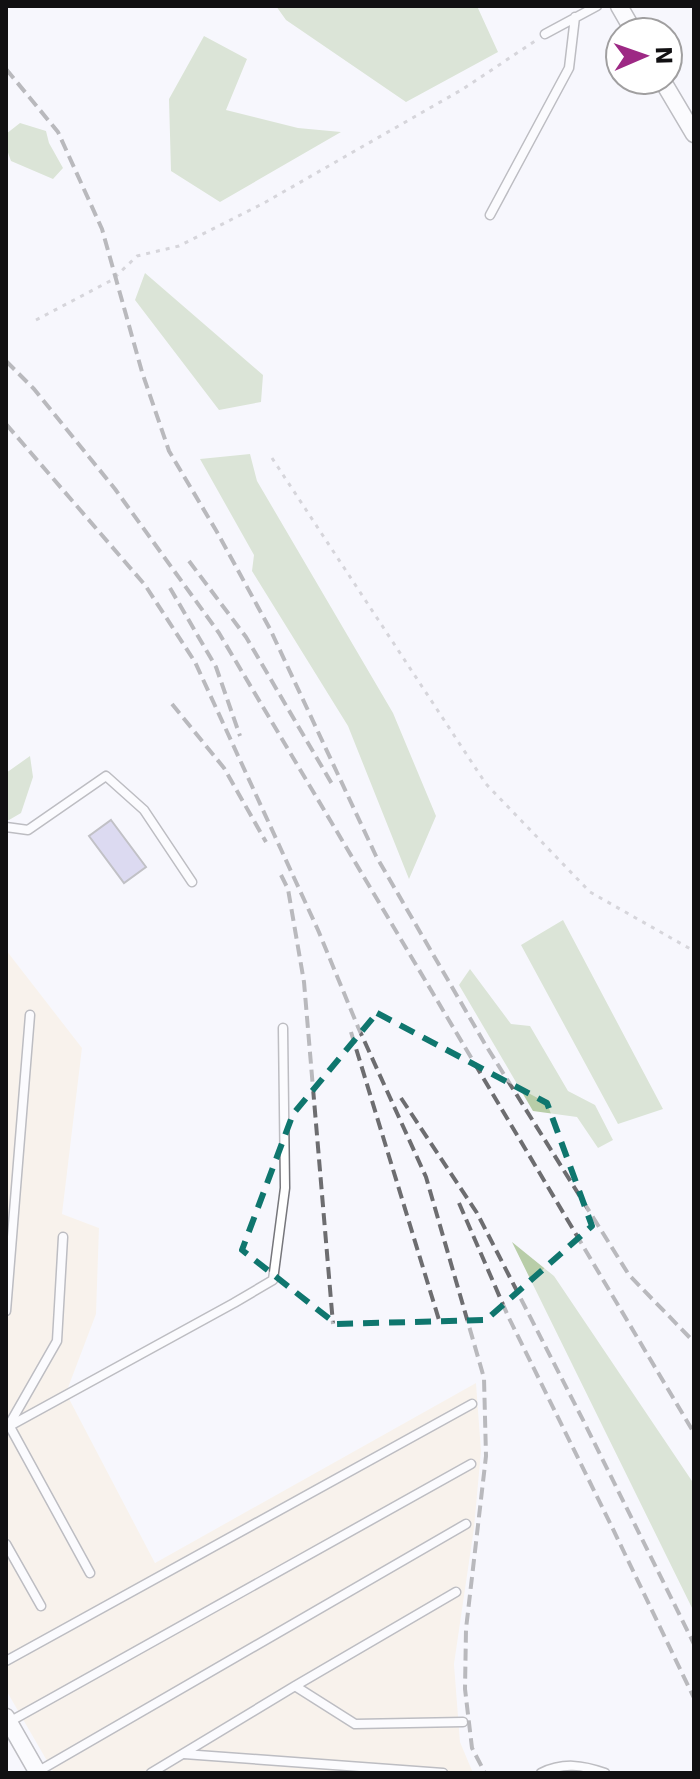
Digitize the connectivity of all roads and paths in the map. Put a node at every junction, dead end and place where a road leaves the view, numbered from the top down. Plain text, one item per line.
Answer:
1 (597, 6) edge
2 (575, 17) junction
3 (545, 34) joint
4 (671, 96) edge
5 (694, 134) edge
6 (490, 215) dead end
7 (36, 320) dead end
8 (272, 458) dead end
9 (6, 827) edge
10 (192, 882) dead end
11 (694, 951) edge
12 (30, 1015) dead end
13 (283, 1028) dead end
14 (63, 1237) dead end
15 (6, 1311) edge
16 (472, 1404) dead end
17 (8, 1426) edge
18 (471, 1464) dead end
19 (466, 1524) dead end
20 (6, 1544) edge
21 (90, 1573) dead end
22 (456, 1592) dead end
23 (41, 1606) dead end
24 (6, 1661) edge
25 (295, 1686) junction
26 (8, 1720) edge
27 (463, 1722) dead end
28 (182, 1754) junction
29 (37, 1772) edge
30 (151, 1773) edge
31 (443, 1773) edge
32 (541, 1773) edge
33 (605, 1773) edge

1 - 2 lane
2 - 3 lane
2 - 6 lane
3 - 7 path
4 - 5 street
8 - 11 path
9 - 10 lane
12 - 15 lane
13 - 17 lane
14 - 17 lane
16 - 24 lane
17 - 21 lane
18 - 26 lane
19 - 29 lane
20 - 23 lane
22 - 25 lane
25 - 27 lane
25 - 28 lane
26 - 29 street
28 - 30 lane
28 - 31 lane
32 - 33 lane

